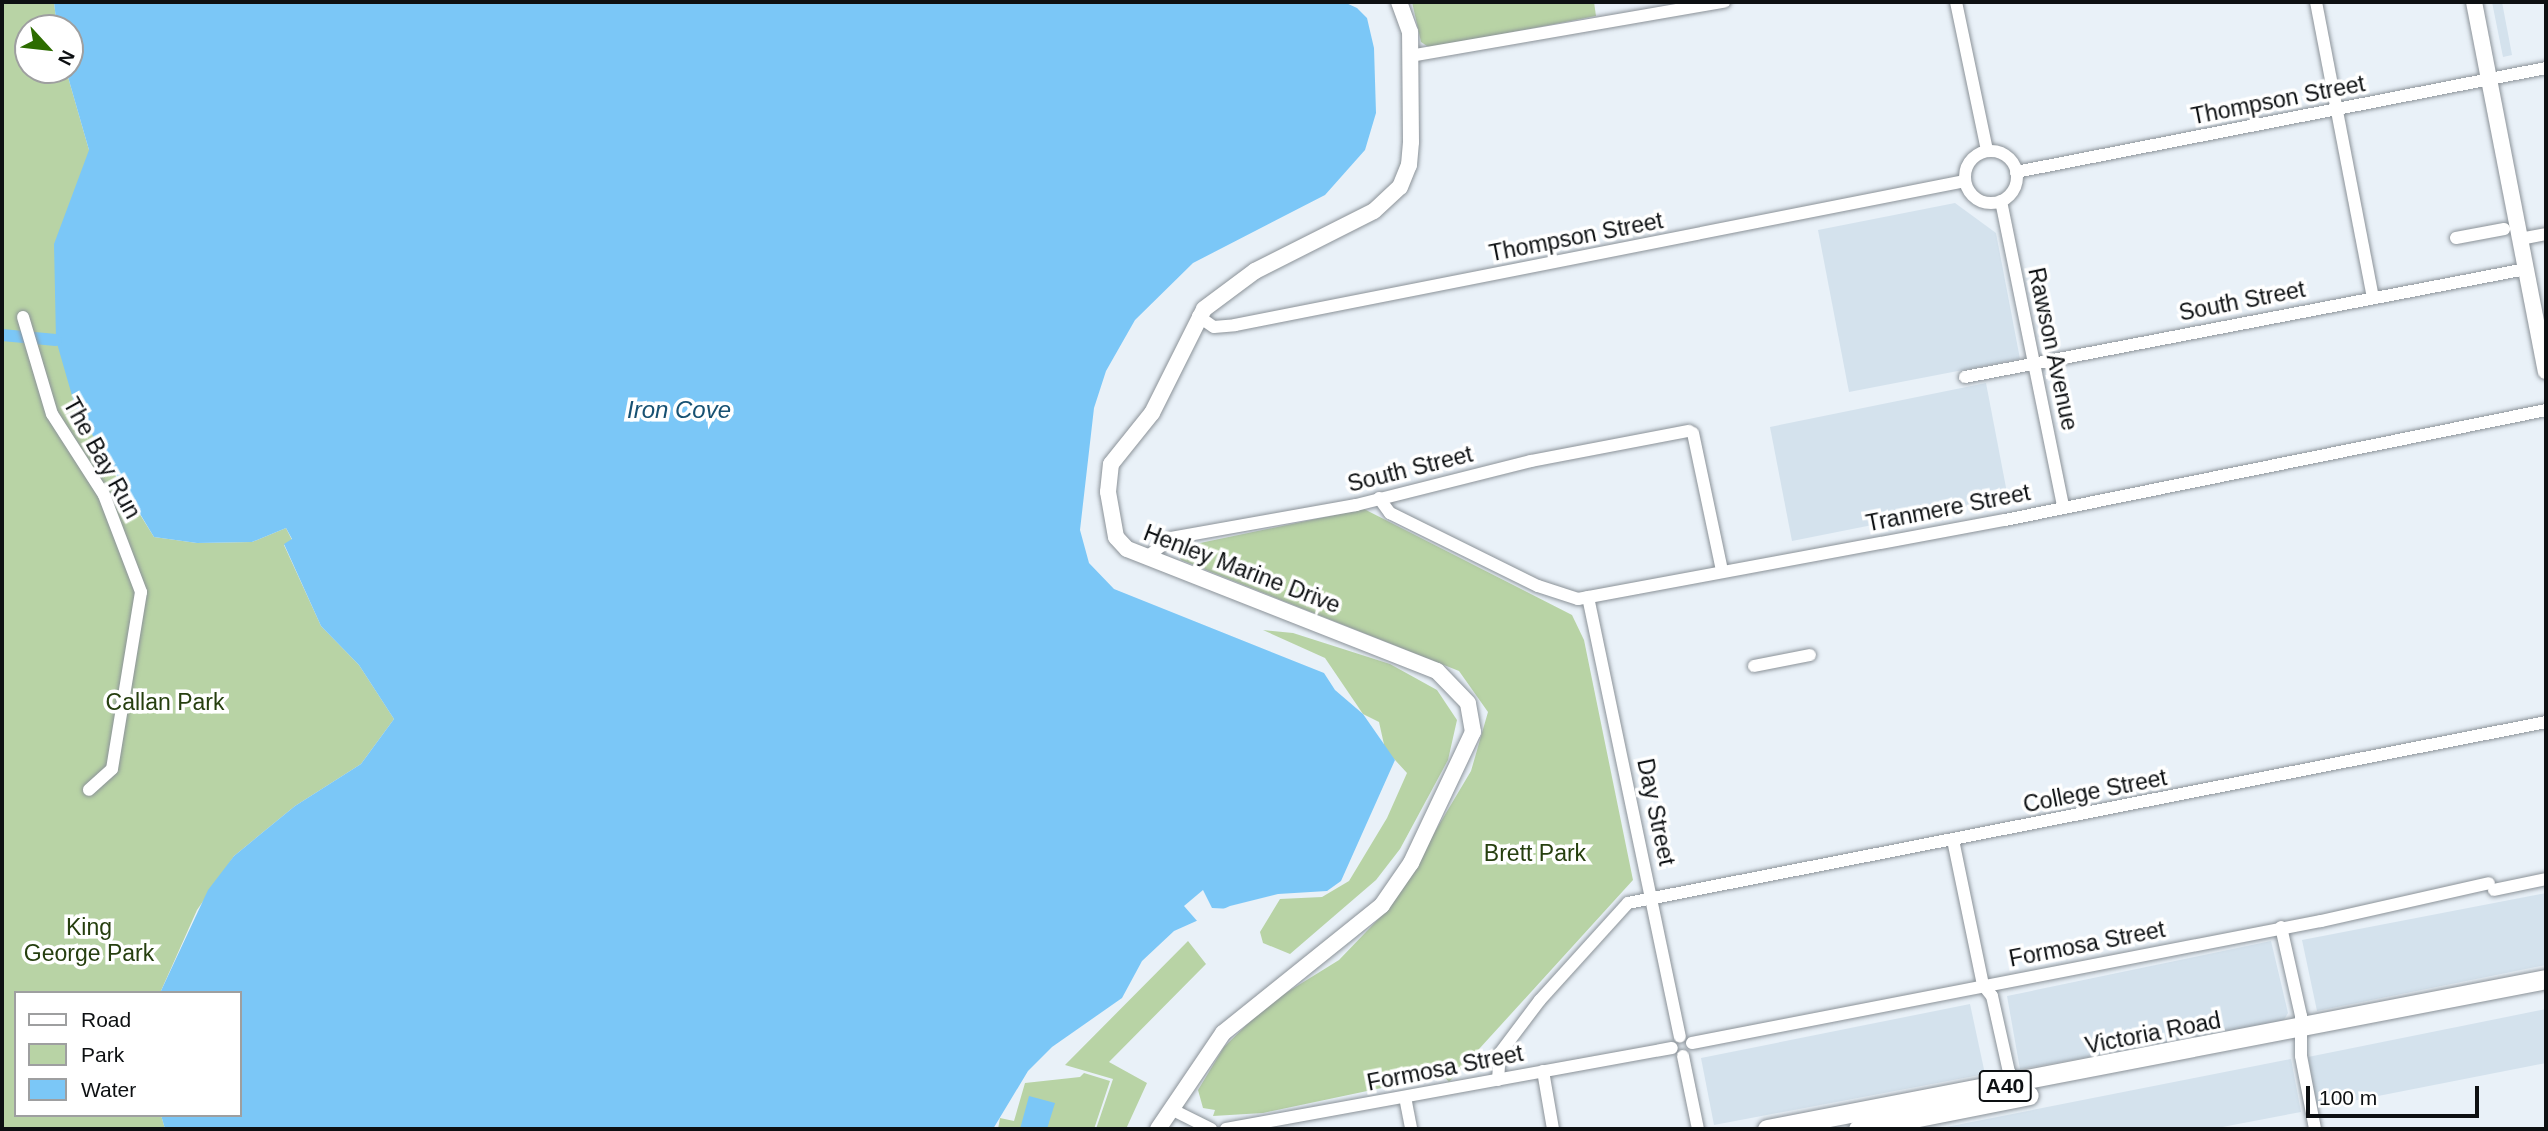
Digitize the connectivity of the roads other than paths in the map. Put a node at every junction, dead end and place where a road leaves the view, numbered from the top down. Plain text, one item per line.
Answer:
1 (1399, 2) edge
2 (1724, 2) edge
3 (1956, 2) edge
4 (2316, 2) edge
5 (2474, 2) edge
6 (1410, 56) junction
7 (2546, 68) edge
8 (2490, 82) junction
9 (2337, 110) junction
10 (1986, 146) junction
11 (2016, 172) junction
12 (1965, 181) junction
13 (2001, 201) junction
14 (2504, 229) dead end
15 (2546, 234) edge
16 (2456, 238) dead end
17 (2520, 239) junction
18 (2526, 269) junction
19 (2373, 297) junction
20 (1198, 316) junction
21 (23, 317) dead end
22 (2034, 363) junction
23 (2546, 371) edge
24 (1965, 377) dead end
25 (2546, 410) edge
26 (1379, 498) junction
27 (2063, 506) junction
28 (1147, 557) junction
29 (1722, 571) junction
30 (1588, 597) junction
31 (1810, 655) dead end
32 (1754, 666) dead end
33 (2546, 722) edge
34 (89, 790) dead end
35 (1953, 839) junction
36 (2546, 879) edge
37 (1652, 896) junction
38 (2281, 928) junction
39 (2546, 979) edge
40 (1983, 985) junction
41 (2546, 992) edge
42 (2303, 1035) junction
43 (1679, 1036) junction
44 (1692, 1043) junction
45 (1672, 1048) junction
46 (1684, 1056) junction
47 (1543, 1071) junction
48 (1498, 1080) junction
49 (2018, 1084) junction
50 (1405, 1097) junction
51 (1171, 1109) junction
52 (1158, 1129) edge
53 (1211, 1129) edge
54 (1226, 1129) edge
55 (1411, 1129) edge
56 (1553, 1129) edge
57 (1698, 1129) edge
58 (1767, 1129) edge
59 (1858, 1129) edge
60 (2315, 1129) edge

1 - 6 main road, Henley Marine Drive
2 - 6 street
3 - 10 street
4 - 9 street
5 - 8 main road
6 - 20 main road, Henley Marine Drive
7 - 8 street, Thompson Street
8 - 9 street, Thompson Street
8 - 17 main road
9 - 11 street, Thompson Street
9 - 19 street
10 - 11 street
10 - 12 street
11 - 13 street
12 - 13 street
12 - 20 street, Thompson Street
13 - 22 street, Rawson Avenue
14 - 16 street
15 - 17 street
17 - 18 main road
18 - 19 street, South Street
18 - 23 main road
19 - 22 street, South Street
20 - 28 main road, Henley Marine Drive
21 - 34 street, The Bay Run
22 - 24 street, South Street
22 - 27 street, Rawson Avenue
25 - 27 street, Tranmere Street
26 - 28 street, South Street
26 - 29 street, South Street
26 - 30 street, Tranmere Street
27 - 29 street, Tranmere Street
28 - 51 main road, Henley Marine Drive
29 - 30 street, Tranmere Street
30 - 37 street, Day Street
31 - 32 street
33 - 35 street, College Street
35 - 37 street, College Street
35 - 40 street
36 - 38 street, Formosa Street
37 - 43 street, Day Street
37 - 48 street, College Street
38 - 40 street, Formosa Street
38 - 42 street
39 - 42 highway, Victoria Road / A40
40 - 44 street, Formosa Street
40 - 49 street
41 - 42 highway, Victoria Road / A40
42 - 49 highway, Victoria Road / A40
42 - 59 highway, Victoria Road / A40
42 - 60 street
43 - 44 street
43 - 45 street
44 - 46 street
45 - 46 street
45 - 47 street, Formosa Street
46 - 57 street
47 - 48 street, Formosa Street
47 - 56 street
48 - 50 street, Formosa Street
49 - 58 highway, Victoria Road / A40
50 - 54 street, Formosa Street
50 - 55 street
51 - 52 main road, Henley Marine Drive
51 - 53 street

